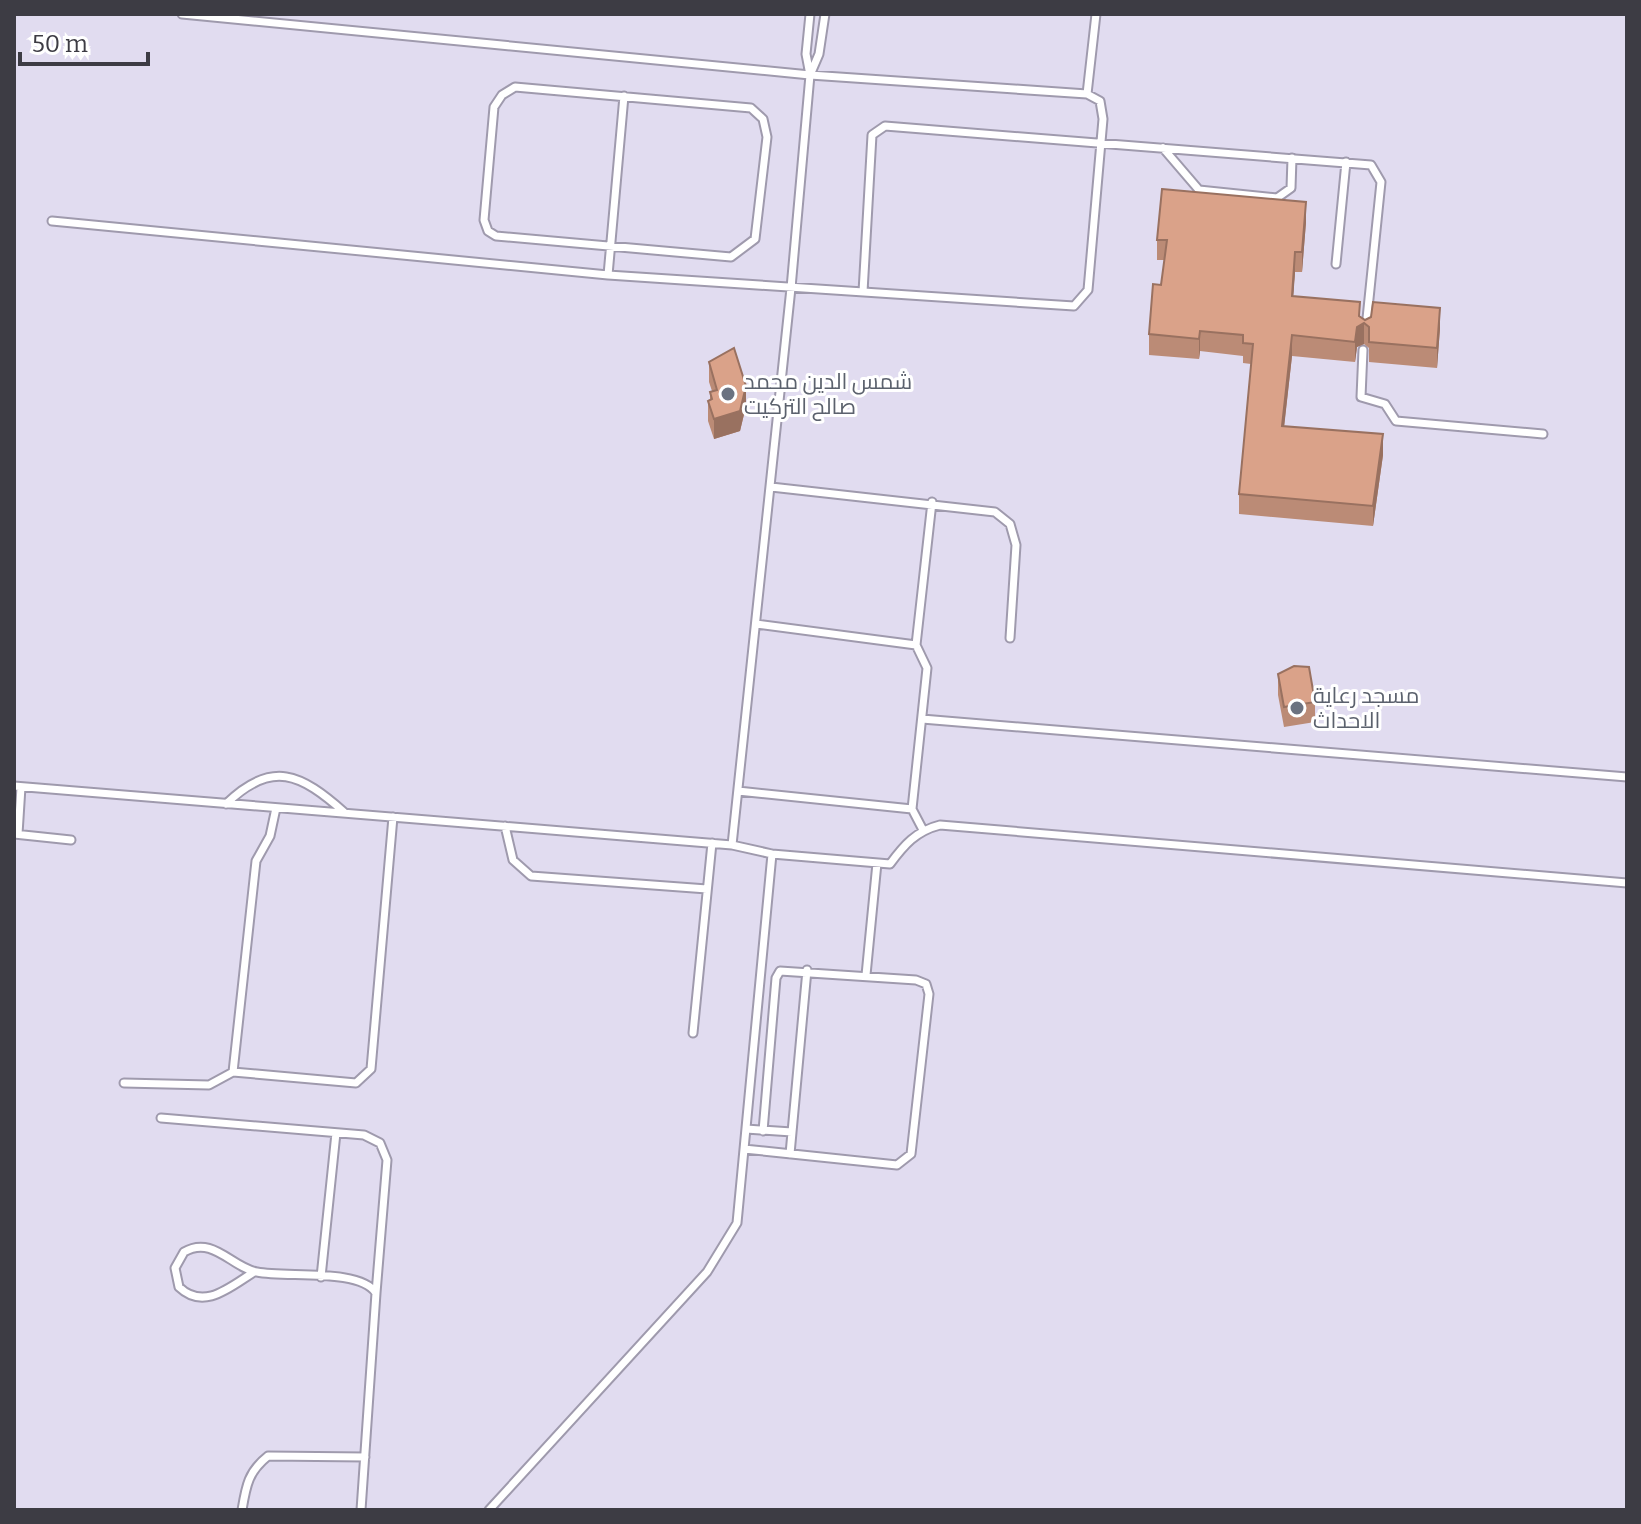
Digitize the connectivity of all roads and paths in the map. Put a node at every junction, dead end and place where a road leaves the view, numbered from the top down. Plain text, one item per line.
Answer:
1 (182, 14) edge
2 (810, 14) edge
3 (825, 14) edge
4 (1096, 14) edge
5 (810, 75) junction
6 (1087, 94) junction
7 (624, 96) junction
8 (1101, 143) junction
9 (1163, 148) junction
10 (1292, 158) junction
11 (1346, 162) junction
12 (52, 221) dead end
13 (611, 247) junction
14 (1336, 264) dead end
15 (608, 275) junction
16 (791, 288) junction
17 (863, 292) junction
18 (1365, 334) edge
19 (1363, 350) dead end
20 (1543, 434) dead end
21 (771, 487) junction
22 (932, 502) junction
23 (756, 624) junction
24 (1010, 638) dead end
25 (916, 645) junction
26 (922, 719) junction
27 (1627, 777) edge
28 (18, 787) edge
29 (738, 791) junction
30 (226, 804) junction
31 (276, 808) junction
32 (912, 809) junction
33 (345, 813) junction
34 (393, 817) junction
35 (505, 826) junction
36 (923, 830) junction
37 (16, 834) edge
38 (71, 840) dead end
39 (712, 843) junction
40 (732, 845) junction
41 (772, 854) junction
42 (877, 863) junction
43 (1627, 883) edge
44 (707, 889) junction
45 (807, 970) junction
46 (866, 975) junction
47 (693, 1033) dead end
48 (233, 1072) junction
49 (124, 1083) dead end
50 (161, 1118) dead end
51 (746, 1129) junction
52 (763, 1131) junction
53 (792, 1132) junction
54 (336, 1133) junction
55 (744, 1149) junction
56 (790, 1154) junction
57 (254, 1272) junction
58 (321, 1277) junction
59 (376, 1293) junction
60 (365, 1457) junction
61 (242, 1510) edge
62 (361, 1510) edge
63 (489, 1510) edge

1 - 5 lane
2 - 5 lane
3 - 5 lane
4 - 6 lane
5 - 6 lane
5 - 16 lane
6 - 8 lane
7 - 13 lane
7 - 13 lane
7 - 13 lane
8 - 9 lane
8 - 17 lane
8 - 17 lane
9 - 10 lane
9 - 10 lane
10 - 11 lane
11 - 14 lane
11 - 18 lane
12 - 15 lane
13 - 15 lane
15 - 16 lane
16 - 17 lane
16 - 21 lane
19 - 20 lane
21 - 22 lane
21 - 23 lane
22 - 24 lane
22 - 25 lane
23 - 25 lane
23 - 29 lane
25 - 26 lane
26 - 27 lane
26 - 32 lane
28 - 30 lane
28 - 37 lane
29 - 32 lane
29 - 40 lane
30 - 31 lane
30 - 33 lane
31 - 33 lane
31 - 48 lane
32 - 36 lane
33 - 34 lane
34 - 35 lane
34 - 48 lane
35 - 39 lane
35 - 44 lane
36 - 42 lane
36 - 43 lane
37 - 38 lane
39 - 40 lane
39 - 44 lane
40 - 41 lane
41 - 42 lane
41 - 51 lane
42 - 46 lane
44 - 47 lane
45 - 46 lane
45 - 52 lane
45 - 53 lane
46 - 56 lane
48 - 49 lane
50 - 54 lane
51 - 52 lane
51 - 55 lane
52 - 53 lane
53 - 56 lane
54 - 58 lane
54 - 59 lane
55 - 56 lane
55 - 63 lane
57 - 57 lane
57 - 58 lane
58 - 59 lane
59 - 60 lane
60 - 61 lane
60 - 62 lane

